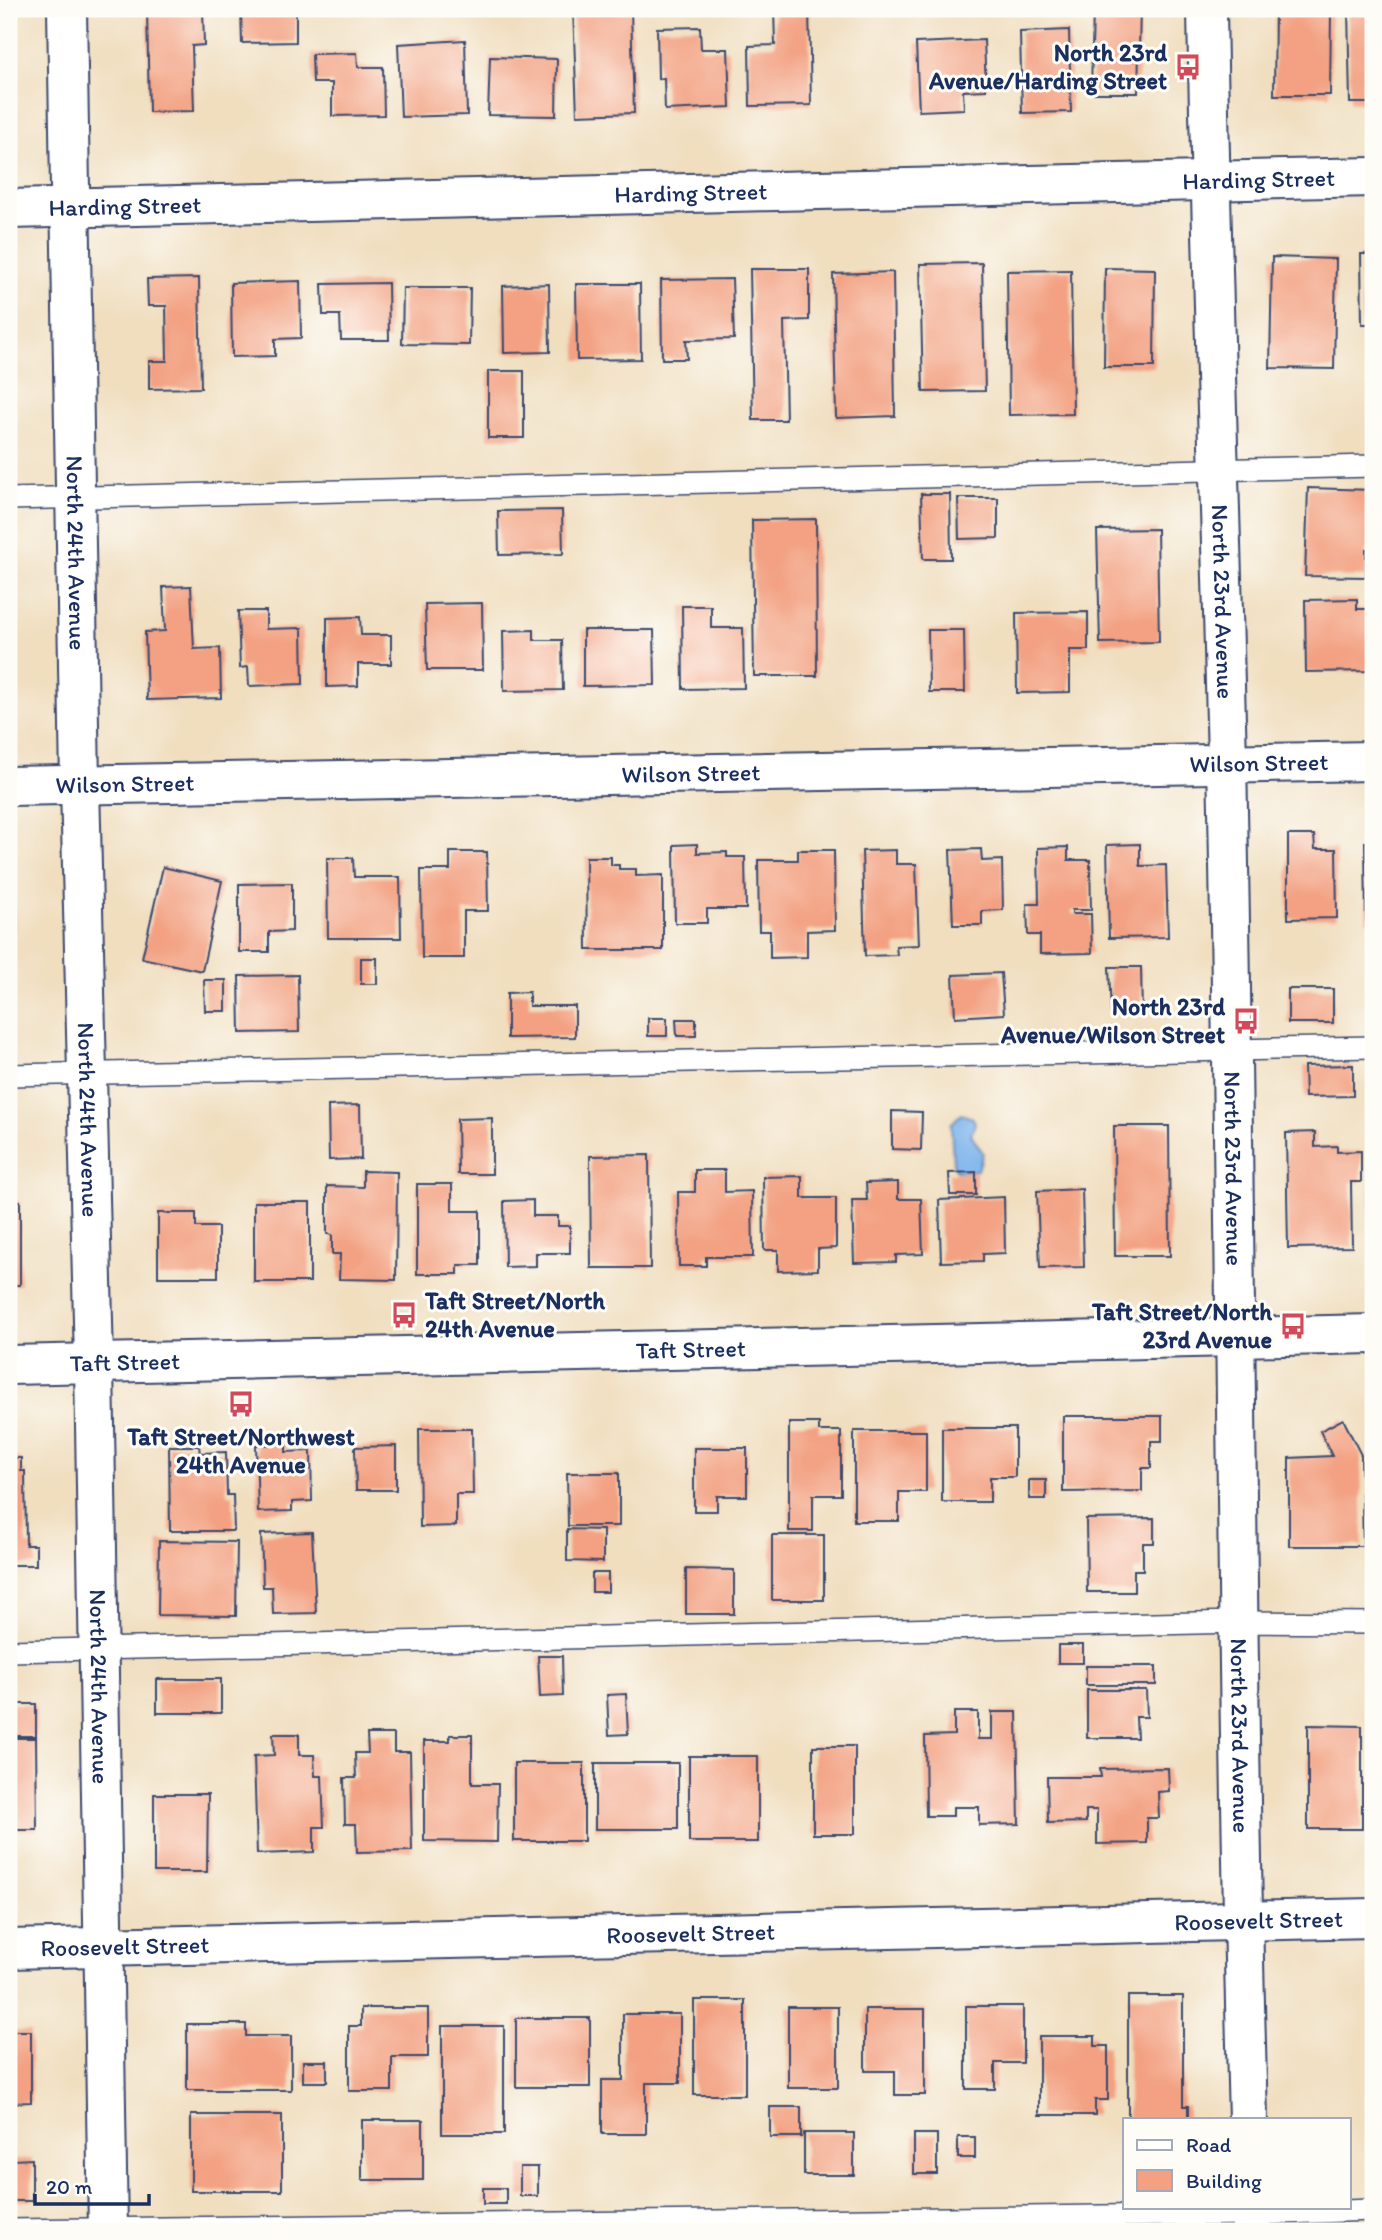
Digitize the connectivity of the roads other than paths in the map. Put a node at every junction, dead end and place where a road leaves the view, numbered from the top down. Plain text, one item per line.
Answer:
1 (67, 9) edge
2 (1207, 9) edge
3 (1373, 177) edge
4 (1209, 179) junction
5 (71, 208) junction
6 (9, 209) edge
7 (1373, 466) edge
8 (1219, 469) junction
9 (75, 498) junction
10 (9, 499) edge
11 (1373, 761) edge
12 (1227, 764) junction
13 (80, 784) junction
14 (9, 786) edge
15 (1373, 1047) edge
16 (1230, 1049) junction
17 (87, 1074) junction
18 (9, 1075) edge
19 (1373, 1334) edge
20 (1234, 1336) junction
21 (94, 1363) junction
22 (9, 1365) edge
23 (1238, 1622) junction
24 (1373, 1623) edge
25 (98, 1649) junction
26 (9, 1651) edge
27 (1373, 1918) edge
28 (1242, 1922) junction
29 (103, 1948) junction
30 (9, 1949) edge
31 (1248, 2118) edge
32 (1373, 2210) edge
33 (1251, 2217) edge
34 (9, 2230) edge
35 (108, 2230) edge

1 - 5 street, North 24th Avenue
2 - 4 street, North 23rd Avenue
3 - 4 street, Harding Street
4 - 5 street, Harding Street
4 - 8 street, North 23rd Avenue
5 - 6 street, Harding Street
5 - 9 street, North 24th Avenue
7 - 8 lane
8 - 9 lane
8 - 12 street, North 23rd Avenue
9 - 10 lane
9 - 13 street, North 24th Avenue
11 - 12 street, Wilson Street
12 - 13 street, Wilson Street
12 - 16 street, North 23rd Avenue
13 - 14 street, Wilson Street
13 - 17 street, North 24th Avenue
15 - 16 lane
16 - 17 lane
16 - 20 street, North 23rd Avenue
17 - 18 lane
17 - 21 street, North 24th Avenue
19 - 20 street, Taft Street
20 - 21 street, Taft Street
20 - 23 street, North 23rd Avenue
21 - 22 street, Taft Street
21 - 25 street, North 24th Avenue
23 - 24 lane
23 - 25 lane
23 - 28 street, North 23rd Avenue
25 - 26 lane
25 - 29 street, North 24th Avenue
27 - 28 street, Roosevelt Street
28 - 29 street, Roosevelt Street
28 - 31 street, North 23rd Avenue
29 - 30 street, Roosevelt Street
29 - 35 street, North 24th Avenue
32 - 33 lane
33 - 35 lane
34 - 35 lane

